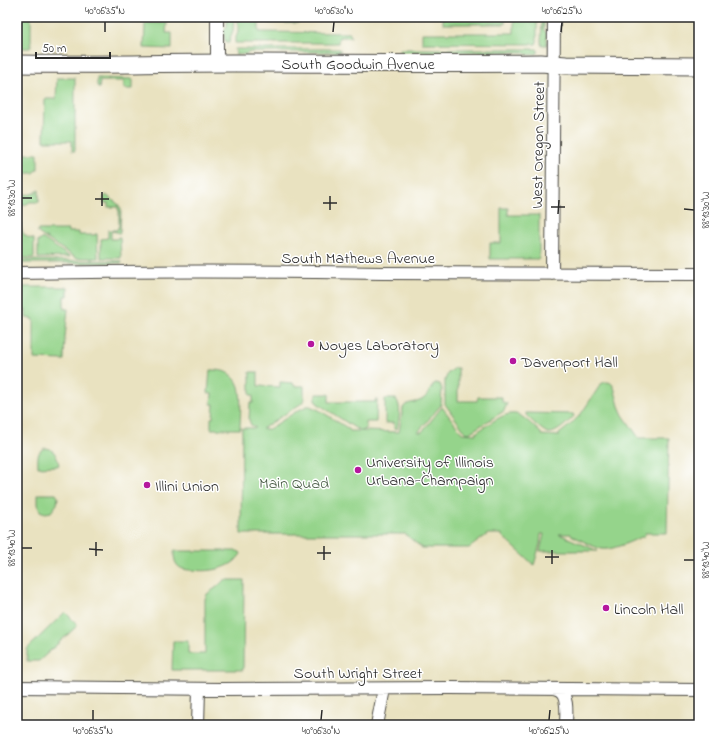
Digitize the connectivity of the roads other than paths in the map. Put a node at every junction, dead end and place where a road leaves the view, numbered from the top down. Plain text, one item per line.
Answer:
1 (217, 17) edge
2 (554, 17) edge
3 (217, 63) junction
4 (17, 64) edge
5 (554, 64) junction
6 (699, 66) edge
7 (17, 273) edge
8 (552, 274) junction
9 (699, 274) edge
10 (17, 687) edge
11 (199, 688) junction
12 (384, 689) junction
13 (552, 689) junction
14 (576, 689) junction
15 (699, 690) edge
16 (566, 706) junction
17 (198, 725) edge
18 (377, 725) edge
19 (566, 725) edge

1 - 3 street
2 - 5 street, West Oregon Street
3 - 4 street, South Goodwin Avenue
3 - 5 street, South Goodwin Avenue
5 - 6 street, South Goodwin Avenue
5 - 8 street, West Oregon Street
7 - 8 street, South Mathews Avenue
8 - 9 street, South Mathews Avenue
10 - 11 street, South Wright Street
11 - 12 street, South Wright Street
11 - 17 street
12 - 13 street, South Wright Street
12 - 18 street
13 - 14 street, South Wright Street
13 - 16 street
14 - 15 street, South Wright Street
14 - 16 street
16 - 19 street

